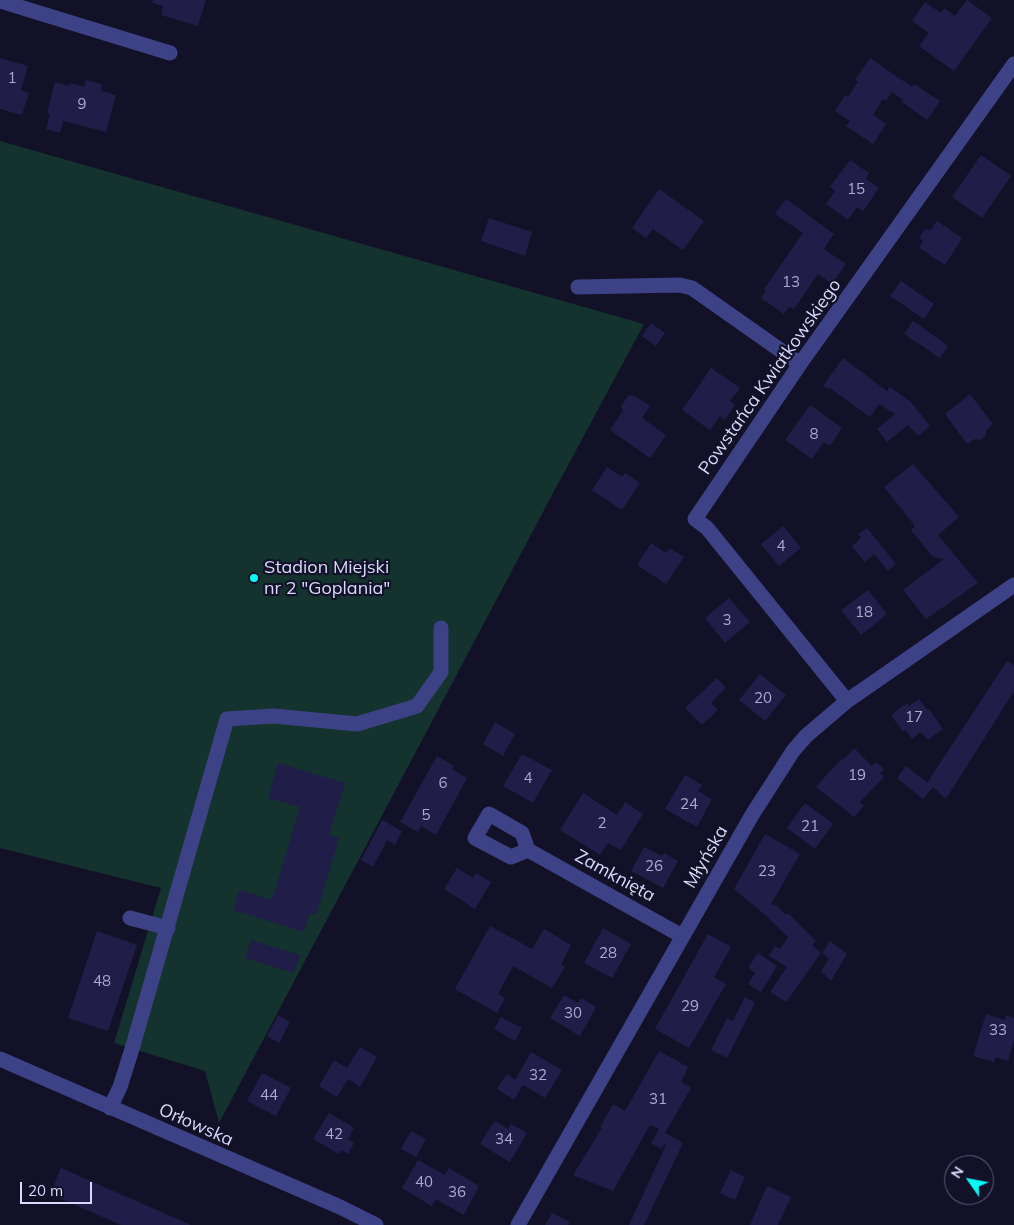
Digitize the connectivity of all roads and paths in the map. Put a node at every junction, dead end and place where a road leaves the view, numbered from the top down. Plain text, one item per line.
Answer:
1 (0, 1) edge
2 (170, 53) dead end
3 (1014, 64) edge
4 (578, 288) dead end
5 (800, 364) junction
6 (1012, 589) edge
7 (441, 628) dead end
8 (847, 701) junction
9 (528, 850) dead end
10 (130, 918) dead end
11 (168, 928) junction
12 (682, 936) junction
13 (0, 1059) edge
14 (110, 1108) junction
15 (376, 1225) edge
16 (518, 1225) edge

1 - 2 street
3 - 5 street, Powstańca Kwiatkowskiego
4 - 5 street
5 - 8 street, Powstańca Kwiatkowskiego
6 - 8 street, Młyńska
7 - 11 street
8 - 12 street, Młyńska
9 - 12 street, Zamknięta
10 - 11 street
11 - 14 street
12 - 16 street, Młyńska
13 - 14 street, Orłowska
14 - 15 street, Orłowska

